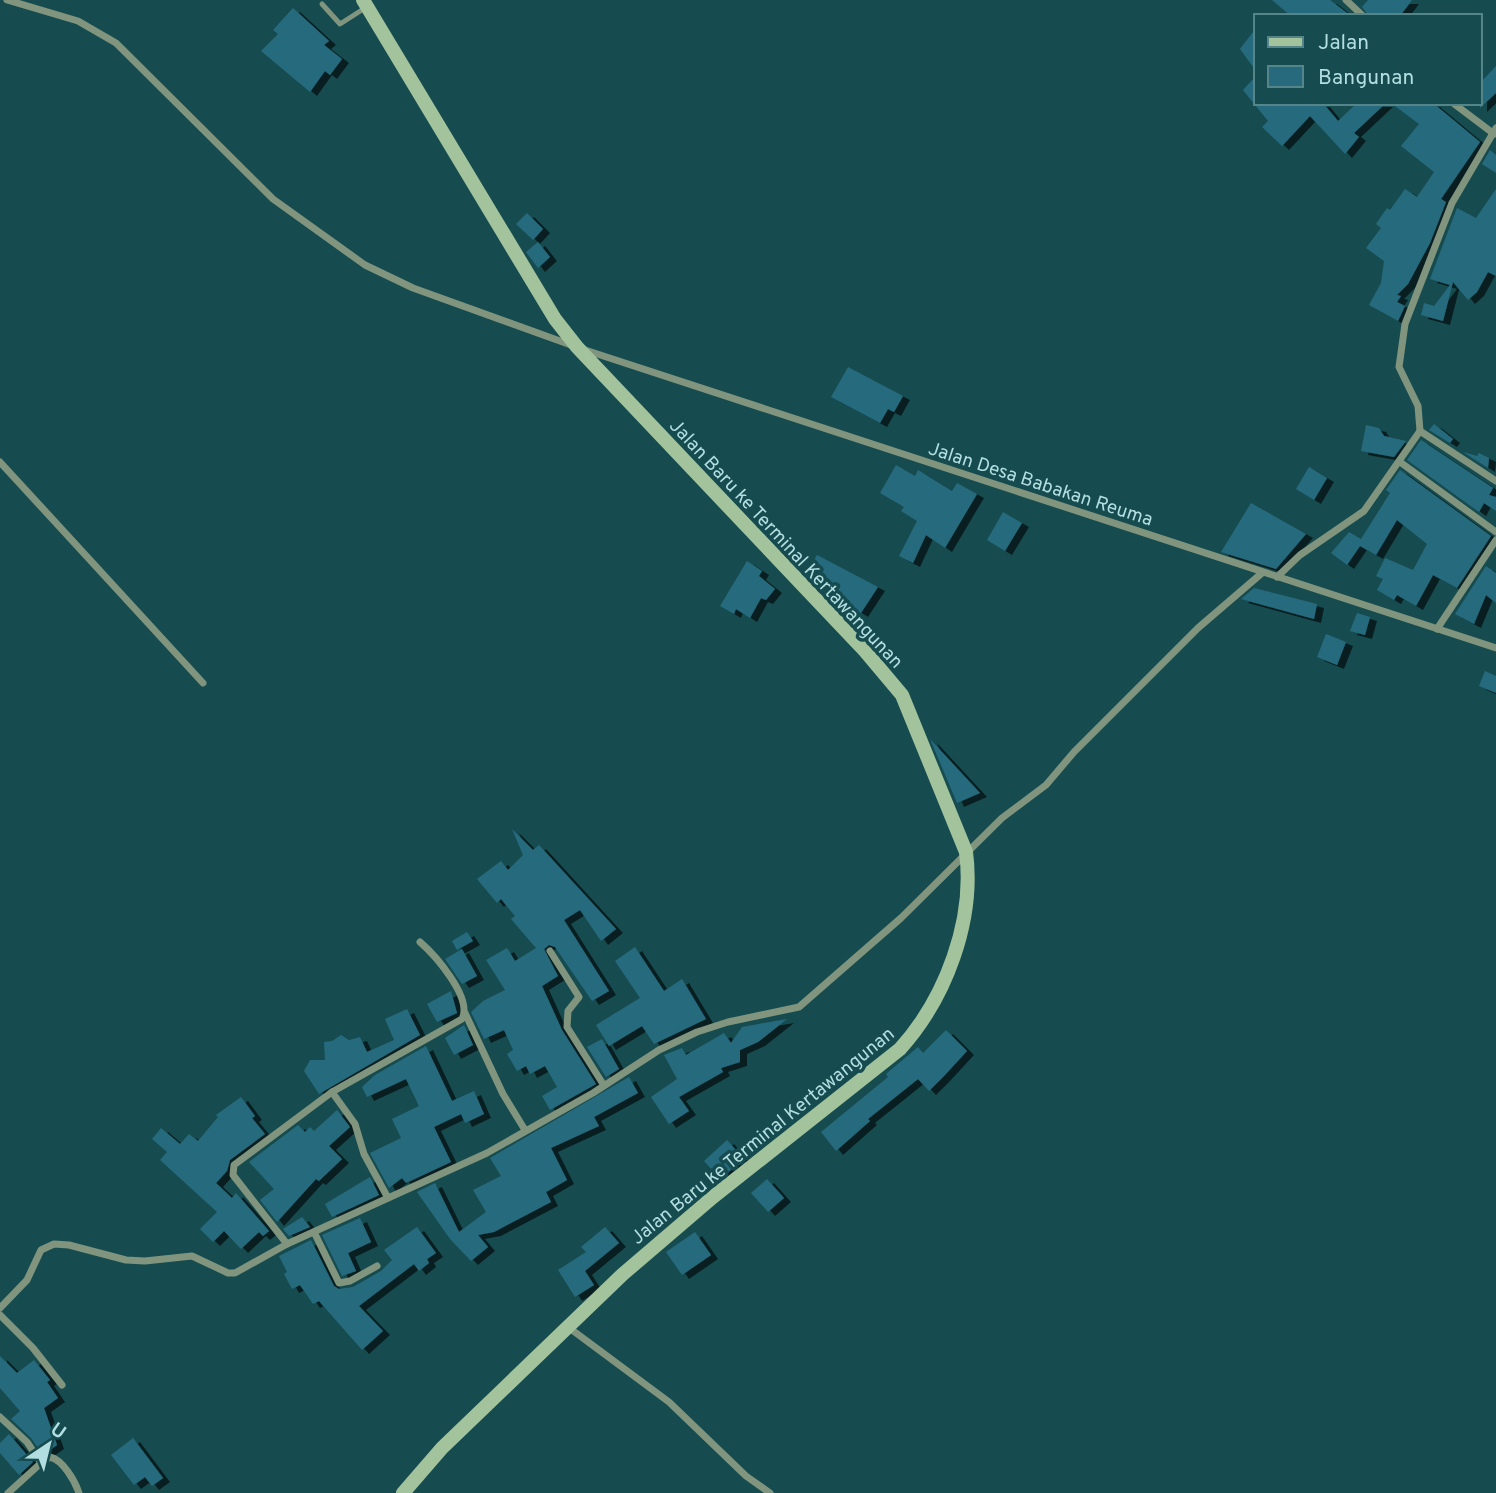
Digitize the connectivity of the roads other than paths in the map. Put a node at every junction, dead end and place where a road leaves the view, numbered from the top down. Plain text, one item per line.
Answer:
1 (1345, 0) edge
2 (13, 1) edge
3 (365, 3) edge
4 (322, 4) dead end
5 (1361, 14) edge
6 (1456, 105) edge
7 (1495, 132) edge
8 (577, 347) junction
9 (1420, 431) junction
10 (0, 462) edge
11 (1400, 462) junction
12 (1496, 481) edge
13 (1496, 532) edge
14 (1496, 540) edge
15 (1262, 573) junction
16 (1277, 577) junction
17 (1437, 629) junction
18 (1496, 648) edge
19 (203, 683) dead end
20 (965, 852) junction
21 (420, 942) dead end
22 (550, 951) dead end
23 (465, 1013) junction
24 (603, 1084) junction
25 (332, 1092) junction
26 (525, 1130) junction
27 (388, 1198) junction
28 (314, 1232) junction
29 (287, 1244) junction
30 (377, 1266) dead end
31 (0, 1308) edge
32 (0, 1315) edge
33 (568, 1327) junction
34 (62, 1385) dead end
35 (0, 1417) edge
36 (41, 1463) junction
37 (8, 1493) edge
38 (79, 1493) edge
39 (404, 1493) edge
40 (770, 1493) edge

1 - 5 street
2 - 8 street, Jalan Desa Babakan Reuma
3 - 4 lane
3 - 8 main road, Jalan Baru ke Terminal Kertawangunan
6 - 7 street
7 - 9 street
8 - 15 street, Jalan Desa Babakan Reuma
8 - 20 main road, Jalan Baru ke Terminal Kertawangunan
9 - 11 street
9 - 12 street
10 - 19 street
11 - 13 street
11 - 16 street
14 - 17 street
15 - 16 street, Jalan Desa Babakan Reuma
15 - 20 street
16 - 17 street, Jalan Desa Babakan Reuma
17 - 18 street, Jalan Desa Babakan Reuma
20 - 24 street
20 - 33 main road, Jalan Baru ke Terminal Kertawangunan
21 - 23 street
22 - 24 street
23 - 25 street
23 - 26 street
24 - 26 street
25 - 27 street
25 - 29 street
26 - 27 street
27 - 28 street
28 - 29 street
28 - 30 street
29 - 31 street
32 - 34 street
33 - 39 main road, Jalan Baru ke Terminal Kertawangunan
33 - 40 street
35 - 36 street
36 - 37 street
36 - 38 street

